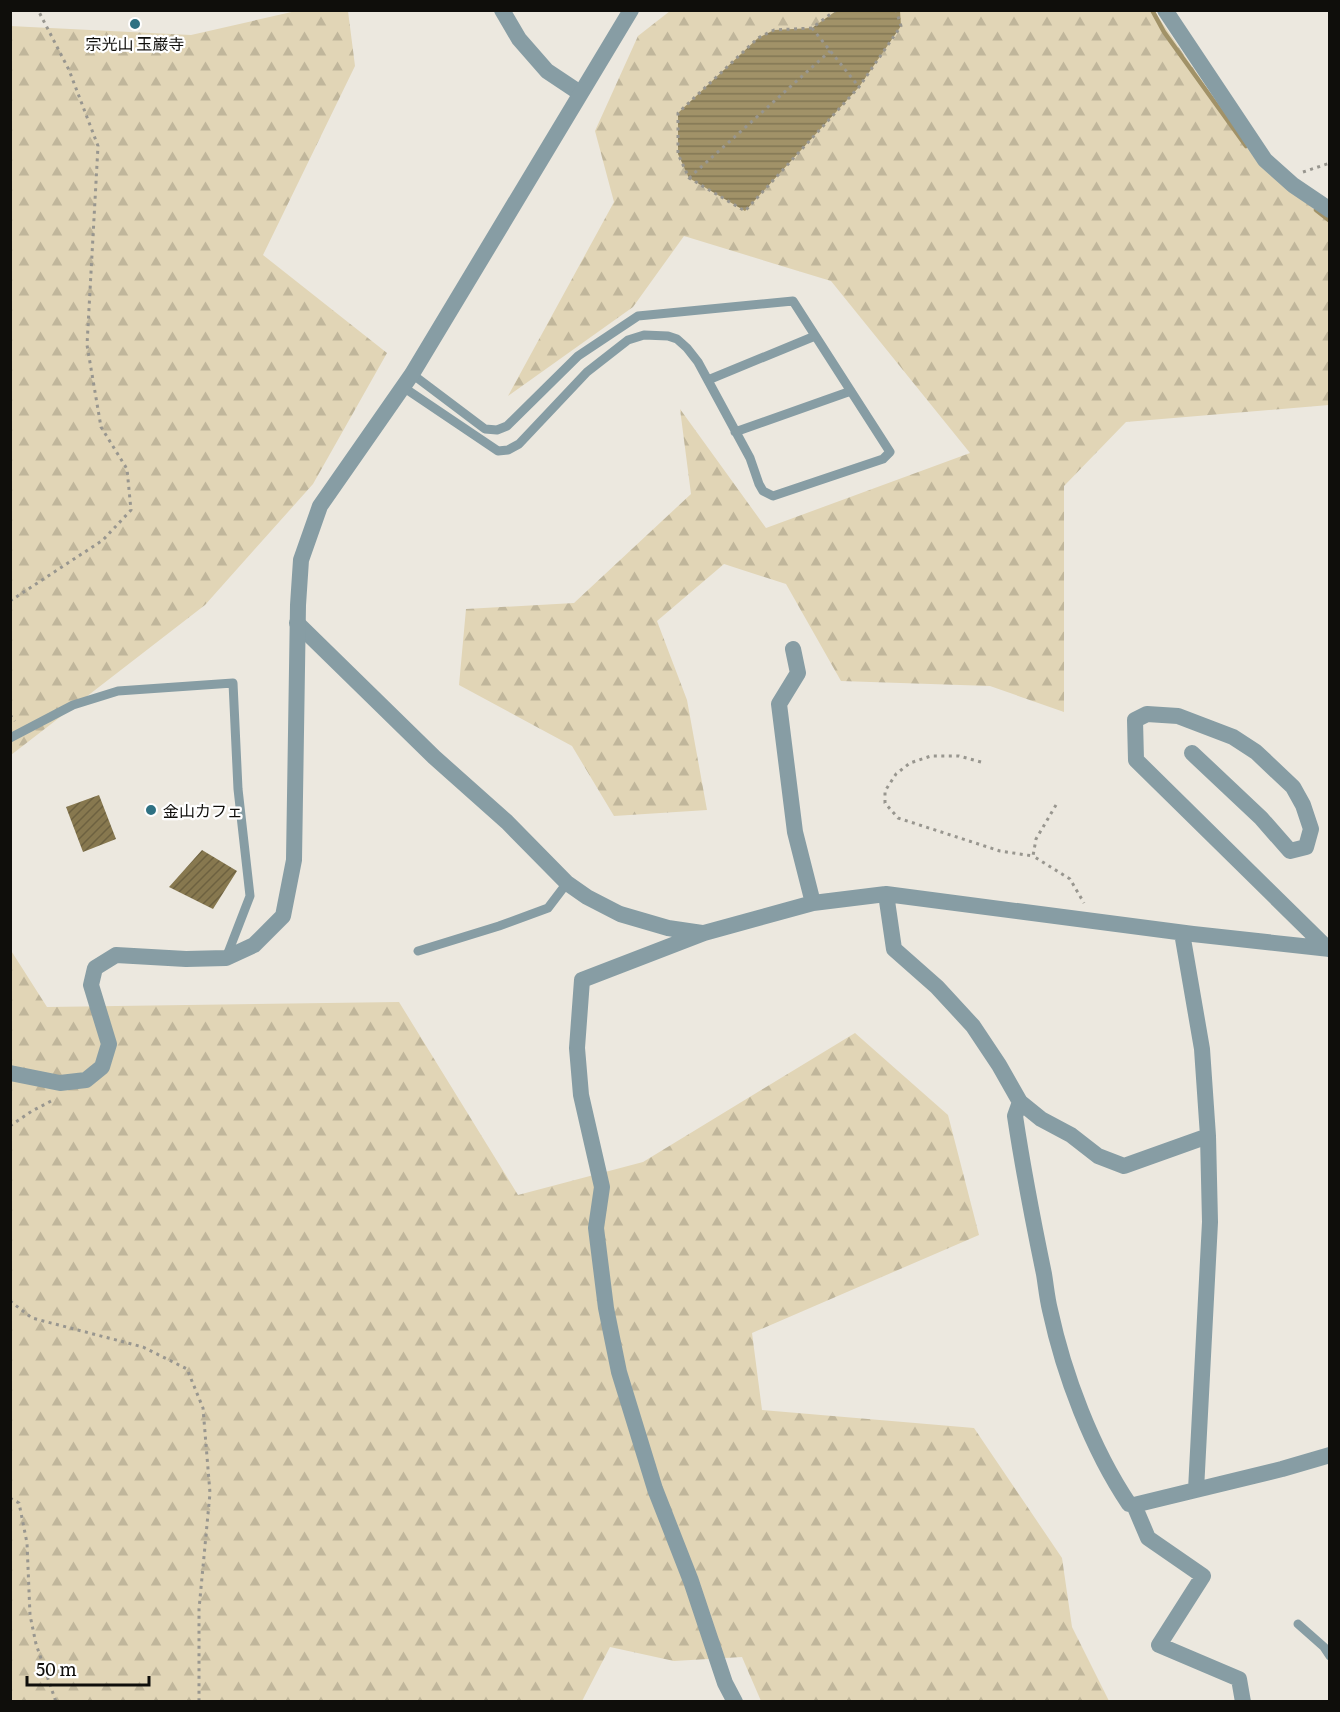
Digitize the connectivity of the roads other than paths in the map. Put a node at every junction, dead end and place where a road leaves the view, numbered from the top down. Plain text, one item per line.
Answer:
1 (502, 10) edge
2 (631, 10) edge
3 (1165, 10) edge
4 (580, 93) junction
5 (1329, 210) edge
6 (815, 336) junction
7 (407, 380) junction
8 (708, 380) junction
9 (851, 391) junction
10 (735, 432) junction
11 (297, 623) junction
12 (793, 649) dead end
13 (10, 738) edge
14 (1192, 753) dead end
15 (567, 884) junction
16 (886, 894) junction
17 (813, 903) junction
18 (704, 933) junction
19 (1182, 933) junction
20 (1329, 949) edge
21 (418, 951) dead end
22 (226, 958) junction
23 (10, 1073) edge
24 (1020, 1102) junction
25 (1208, 1136) junction
26 (1329, 1455) edge
27 (1196, 1490) junction
28 (1134, 1505) junction
29 (1298, 1624) dead end
30 (1329, 1656) edge
31 (735, 1701) edge
32 (1243, 1701) edge

1 - 4 street
2 - 4 street
3 - 5 street
4 - 7 street
6 - 7 lane
6 - 8 lane
6 - 9 lane
7 - 8 lane
7 - 11 street
8 - 10 lane
9 - 10 lane
9 - 10 lane
11 - 15 street
11 - 22 street
12 - 17 street
13 - 22 lane
14 - 20 street
15 - 18 street
15 - 21 lane
16 - 17 street
16 - 19 street
16 - 24 street
17 - 18 street
18 - 31 street
19 - 20 street
19 - 25 street
22 - 23 street
24 - 25 street
24 - 28 street
25 - 27 street
26 - 27 street
27 - 28 street
28 - 32 street
29 - 30 lane

